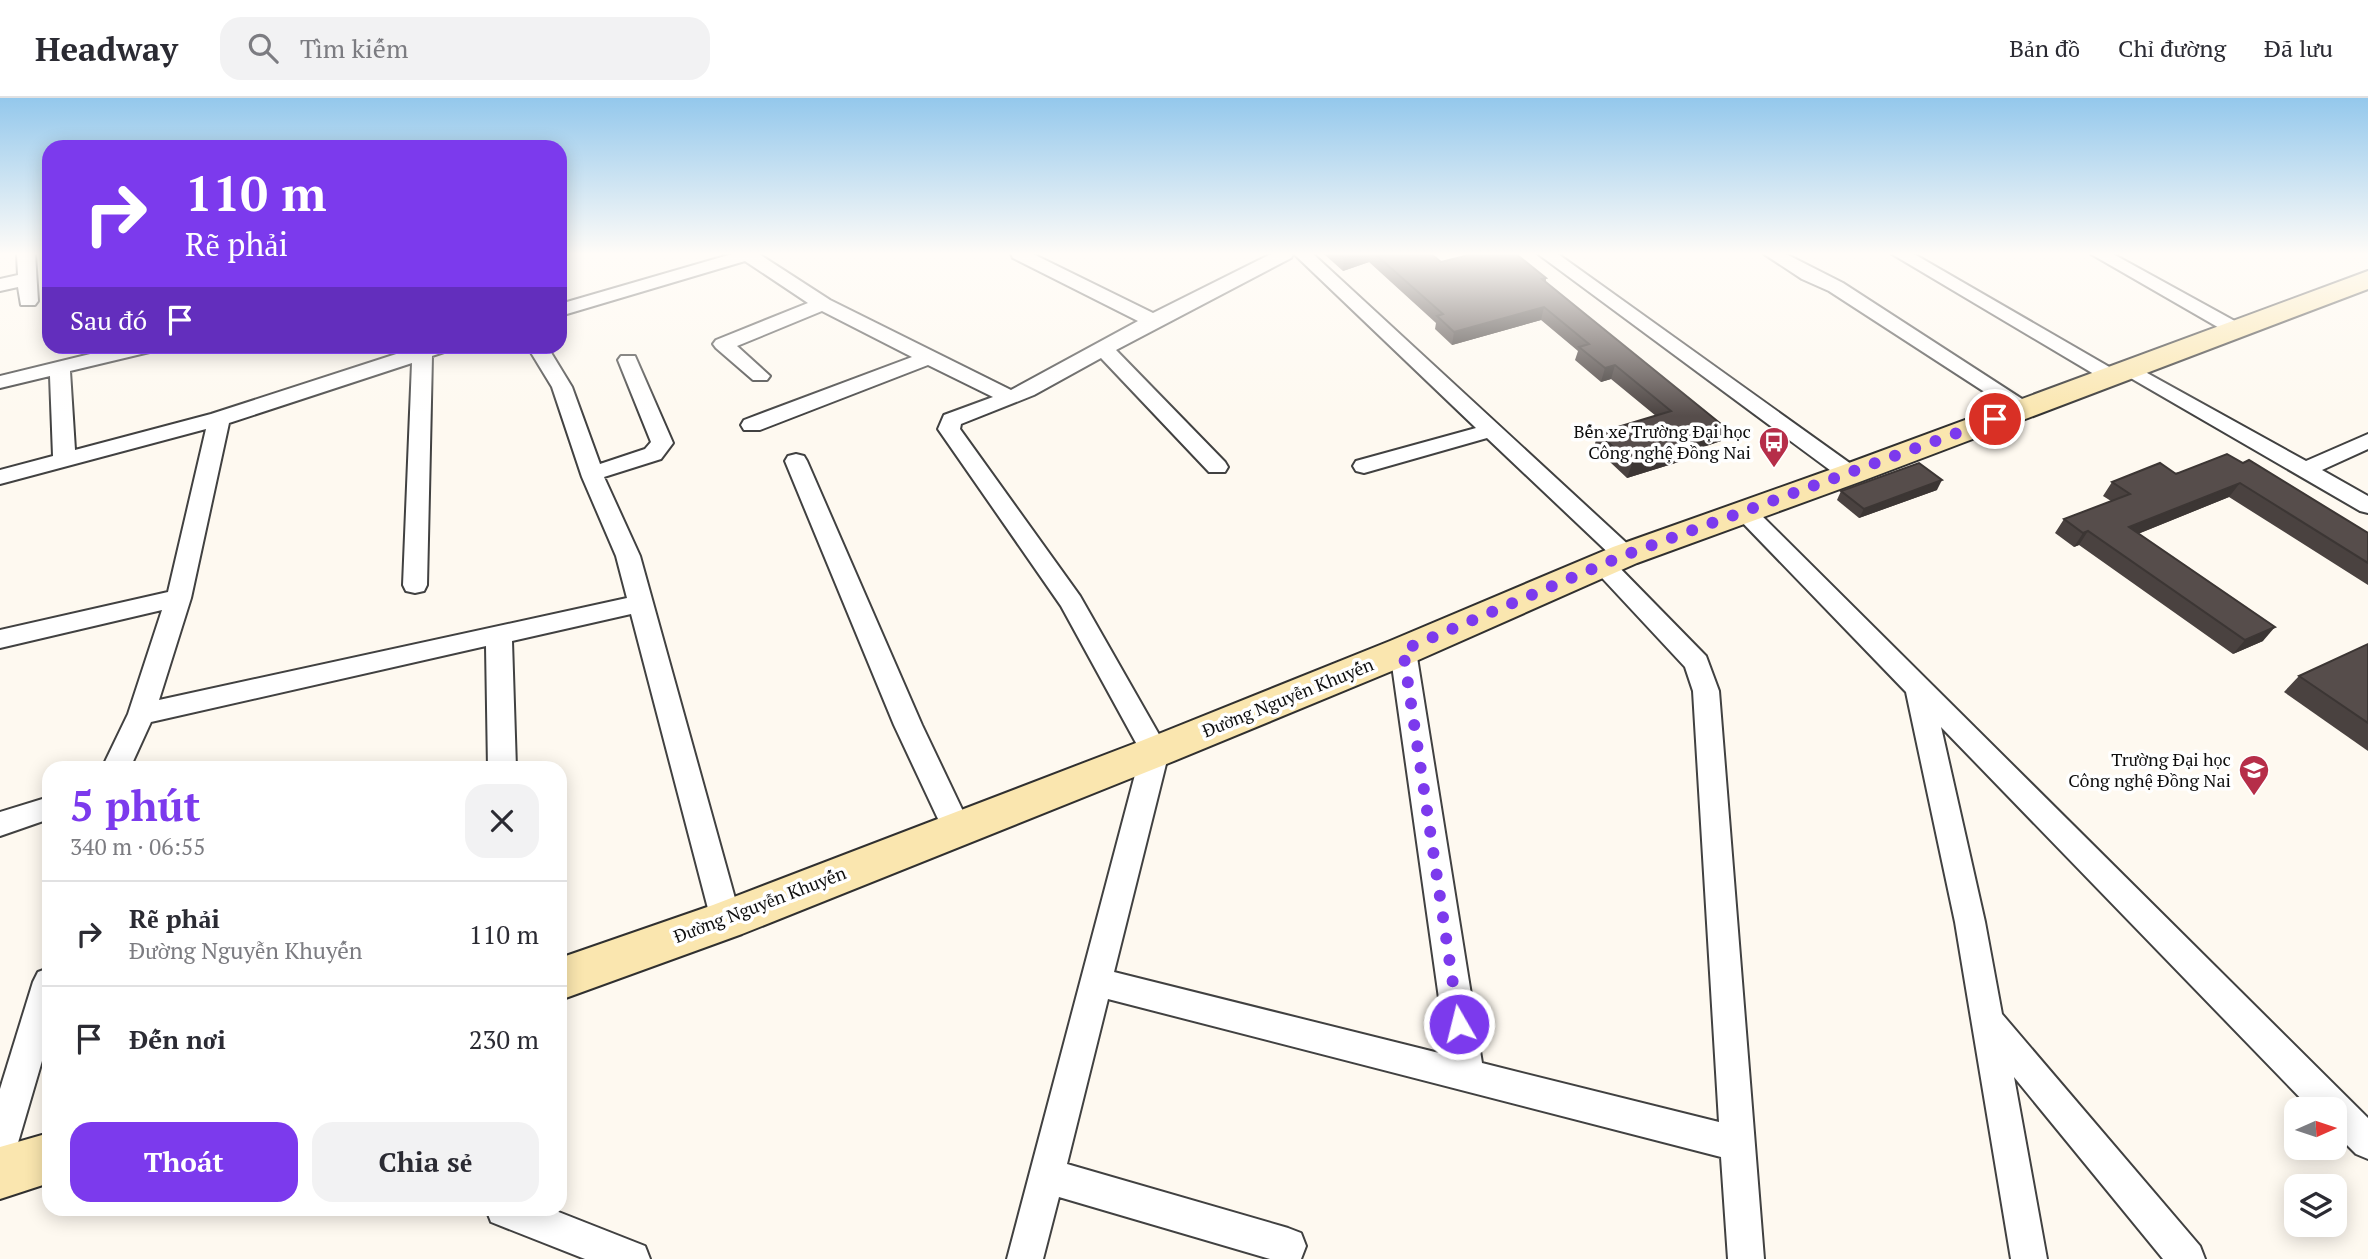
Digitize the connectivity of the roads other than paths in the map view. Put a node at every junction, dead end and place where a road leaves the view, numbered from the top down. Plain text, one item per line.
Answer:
1 (813, 308) edge
2 (831, 308) edge
3 (1128, 308) edge
4 (1178, 308) edge
5 (1361, 308) edge
6 (1621, 308) edge
7 (1869, 308) edge
8 (2002, 308) edge
9 (2198, 308) edge
10 (2290, 308) edge
11 (1153, 321) junction
12 (2235, 329) junction
13 (1104, 349) junction
14 (118, 354) edge
15 (422, 354) joint
16 (542, 354) edge
17 (930, 358) junction
18 (628, 360) dead end
19 (60, 368) junction
20 (2120, 372) junction
21 (760, 376) dead end
22 (0, 382) edge
23 (1011, 398) junction
24 (2025, 408) junction
25 (219, 419) junction
26 (752, 425) dead end
27 (1490, 430) junction
28 (2368, 441) edge
29 (64, 461) junction
30 (796, 461) dead end
31 (1364, 466) dead end
32 (1217, 467) dead end
33 (2304, 470) junction
34 (592, 474) junction
35 (1850, 474) junction
36 (0, 477) edge
37 (2368, 506) edge
38 (1745, 512) junction
39 (1613, 560) junction
40 (415, 585) dead end
41 (179, 598) junction
42 (640, 603) junction
43 (499, 635) junction
44 (0, 639) edge
45 (1403, 650) junction
46 (1919, 689) junction
47 (141, 713) junction
48 (1155, 752) junction
49 (119, 761) edge
50 (502, 761) edge
51 (42, 810) edge
52 (0, 824) edge
53 (956, 828) junction
54 (726, 920) junction
55 (567, 977) edge
56 (1096, 982) junction
57 (42, 1005) edge
58 (1987, 1020) junction
59 (1467, 1077) junction
60 (2368, 1142) edge
61 (1738, 1144) junction
62 (0, 1146) edge
63 (42, 1160) edge
64 (0, 1174) edge
65 (1046, 1176) junction
66 (522, 1216) edge
67 (1288, 1246) dead end
68 (632, 1259) edge
69 (1025, 1259) edge
70 (1746, 1259) edge
71 (2029, 1259) edge
72 (2187, 1259) edge

1 - 21 street
2 - 17 street
3 - 11 street
4 - 11 street
5 - 27 street
6 - 35 street
7 - 24 street
8 - 20 street
9 - 12 street
10 - 12 street, Đường Nguyễn Khuyến
11 - 13 street
12 - 20 street, Đường Nguyễn Khuyến
13 - 23 street
13 - 32 street
14 - 19 street
15 - 25 street
15 - 40 street
16 - 34 street
17 - 23 street
17 - 26 street
18 - 34 street
19 - 22 street
19 - 29 street
20 - 24 street, Đường Nguyễn Khuyến
20 - 33 street
23 - 48 street
24 - 35 street, Đường Nguyễn Khuyến
25 - 29 street
25 - 41 street
27 - 31 street
27 - 39 street
28 - 33 street
29 - 36 street
30 - 53 street
33 - 37 street
34 - 42 street
35 - 38 street, Đường Nguyễn Khuyến
38 - 39 street, Đường Nguyễn Khuyến
38 - 46 street
39 - 45 street, Đường Nguyễn Khuyến
39 - 61 street
41 - 44 street
41 - 47 street
42 - 43 street
42 - 54 street
43 - 47 street
43 - 50 street
45 - 48 street, Đường Nguyễn Khuyến
45 - 59 street
46 - 58 street
46 - 60 street
47 - 49 street
48 - 53 street, Đường Nguyễn Khuyến
48 - 56 street
51 - 52 street
53 - 54 street, Đường Nguyễn Khuyến
54 - 55 street, Đường Nguyễn Khuyến
56 - 59 street
56 - 65 street
57 - 62 street
58 - 71 street
58 - 72 street
59 - 61 street
61 - 70 street
63 - 64 street
65 - 67 street
65 - 69 street
66 - 68 street

